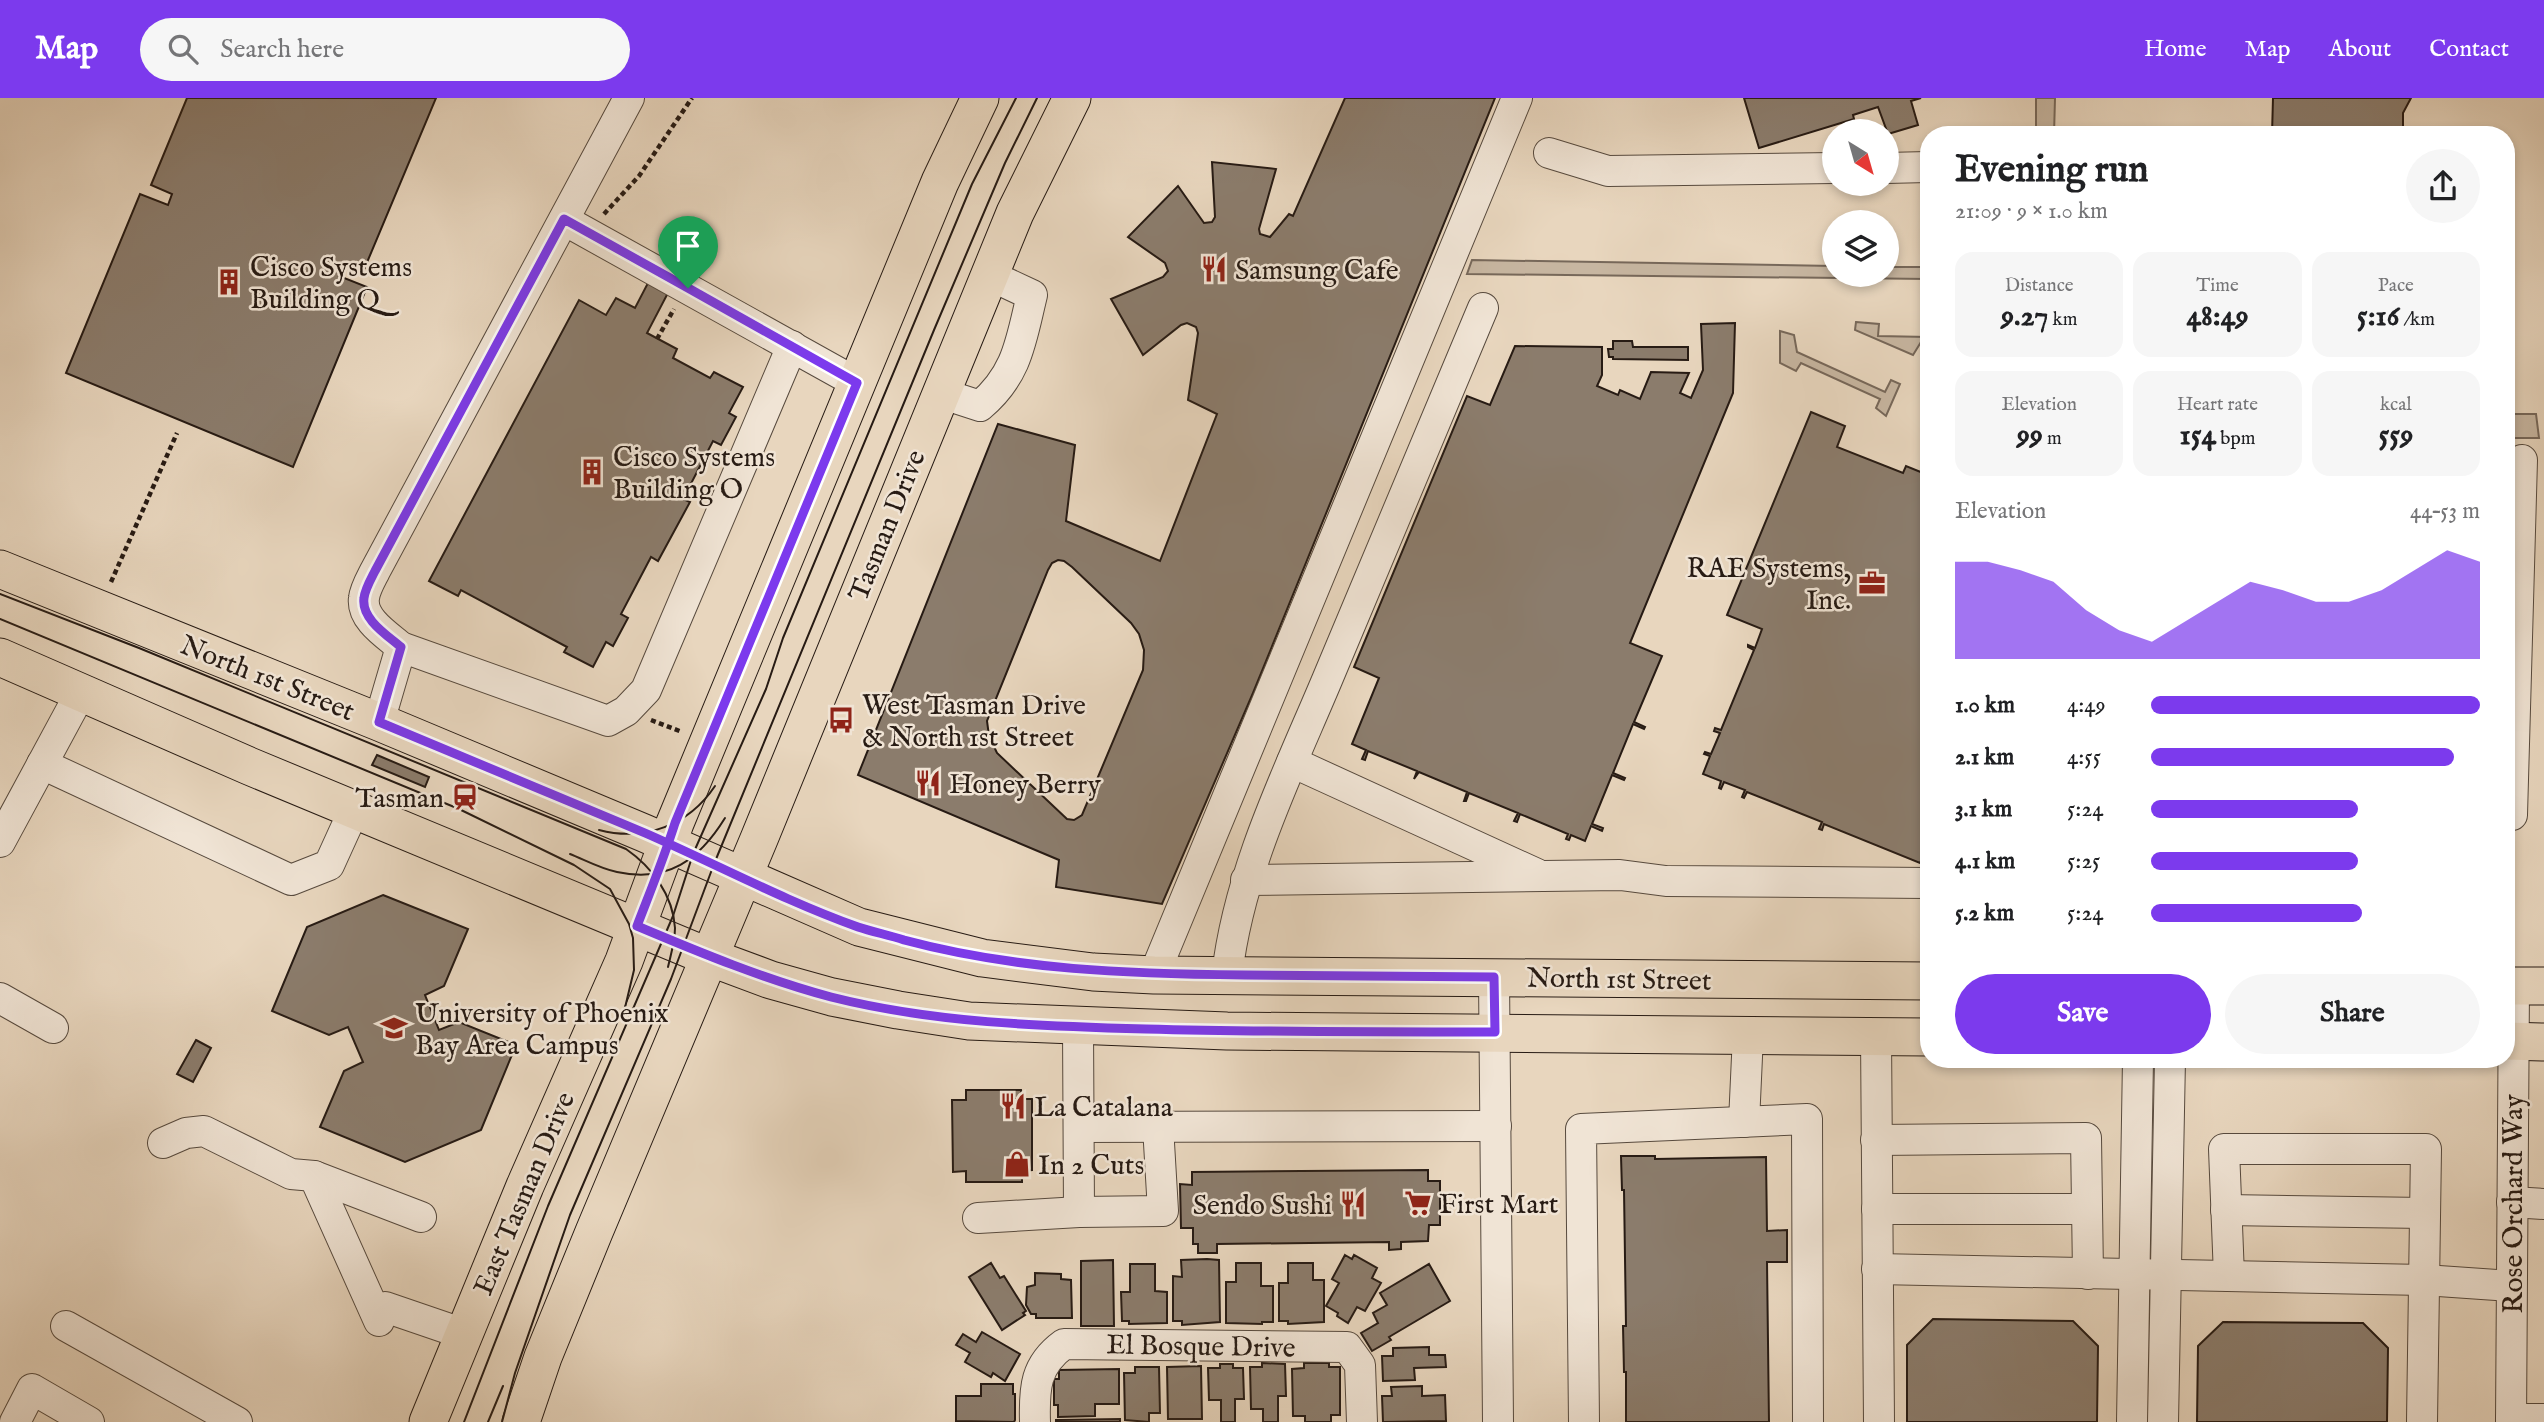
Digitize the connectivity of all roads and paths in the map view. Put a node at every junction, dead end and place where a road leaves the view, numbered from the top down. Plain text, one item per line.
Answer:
1 (629, 98) edge
2 (692, 98) edge
3 (980, 98) edge
4 (1072, 98) edge
5 (1517, 98) edge
6 (1549, 153) dead end
7 (1920, 167) edge
8 (1822, 168) edge
9 (1899, 168) edge
10 (564, 219) junction
11 (599, 222) dead end
12 (989, 275) junction
13 (1483, 308) dead end
14 (792, 346) junction
15 (857, 383) junction
16 (940, 393) junction
17 (177, 433) dead end
18 (2524, 459) edge
19 (2532, 503) edge
20 (0, 569) edge
21 (107, 589) dead end
22 (401, 647) junction
23 (0, 656) edge
24 (80, 692) junction
25 (626, 711) junction
26 (379, 722) junction
27 (690, 735) dead end
28 (1292, 762) junction
29 (42, 764) junction
30 (2515, 768) edge
31 (354, 810) junction
32 (0, 842) edge
33 (668, 844) junction
34 (743, 877) junction
35 (1544, 877) junction
36 (1246, 880) junction
37 (1920, 883) edge
38 (637, 926) junction
39 (709, 957) junction
40 (1154, 975) junction
41 (1227, 975) junction
42 (1494, 977) junction
43 (1920, 981) edge
44 (2521, 986) edge
45 (0, 998) edge
46 (1078, 1027) junction
47 (53, 1028) dead end
48 (1495, 1032) junction
49 (1748, 1035) junction
50 (1876, 1036) junction
51 (1920, 1037) edge
52 (2521, 1042) edge
53 (2138, 1068) edge
54 (2170, 1068) edge
55 (1744, 1122) junction
56 (1079, 1126) junction
57 (1158, 1126) junction
58 (1496, 1126) junction
59 (1876, 1140) junction
60 (163, 1143) dead end
61 (314, 1176) junction
62 (2512, 1202) junction
63 (2544, 1204) edge
64 (1877, 1209) junction
65 (2087, 1209) junction
66 (2226, 1210) junction
67 (1079, 1212) junction
68 (2425, 1213) junction
69 (421, 1217) dead end
70 (978, 1218) dead end
71 (1877, 1269) junction
72 (2088, 1274) junction
73 (2134, 1274) junction
74 (2166, 1275) junction
75 (2229, 1276) junction
76 (2424, 1280) junction
77 (2511, 1286) junction
78 (66, 1326) dead end
79 (464, 1334) junction
80 (2544, 1419) edge
81 (2511, 1420) edge
82 (15, 1422) edge
83 (89, 1422) edge
84 (237, 1422) edge
85 (428, 1422) edge
86 (521, 1422) edge
87 (1035, 1422) edge
88 (1362, 1422) edge
89 (1499, 1422) edge
90 (1584, 1422) edge
91 (1808, 1422) edge
92 (1879, 1422) edge
93 (2132, 1422) edge
94 (2164, 1422) edge
95 (2421, 1422) edge

1 - 10 street
2 - 11 path
3 - 15 main road
4 - 12 main road, Tasman Drive
5 - 40 street
6 - 8 street
7 - 9 street
10 - 14 street
10 - 22 street
12 - 16 main road, Tasman Drive
12 - 16 street
13 - 28 street
14 - 15 street
14 - 25 street
15 - 33 main road
16 - 34 main road, Tasman Drive
17 - 21 path
18 - 19 street
19 - 30 street
20 - 26 main road, North 1st Street
22 - 25 street
22 - 26 street
23 - 24 main road, North 1st Street
24 - 29 street
24 - 31 main road, North 1st Street
25 - 27 path
26 - 33 main road, North 1st Street
28 - 35 street
28 - 36 street
29 - 31 street
29 - 32 street
31 - 38 main road, North 1st Street
33 - 34 main road, North 1st Street
33 - 38 main road
34 - 39 main road, Tasman Drive
34 - 40 main road, North 1st Street
35 - 36 street
35 - 37 street
36 - 41 street
38 - 39 main road, North 1st Street
38 - 79 main road, East Tasman Drive
39 - 46 main road, North 1st Street
39 - 86 main road
40 - 41 main road, North 1st Street
41 - 42 main road, North 1st Street
42 - 43 main road, North 1st Street
42 - 48 street
44 - 52 street, Rose Orchard Way
45 - 47 street
46 - 48 main road, North 1st Street
46 - 56 street
48 - 49 main road, North 1st Street
48 - 58 street
49 - 50 main road, North 1st Street
49 - 55 street
50 - 51 main road, North 1st Street
50 - 59 street
52 - 62 street, Rose Orchard Way
53 - 73 street
54 - 74 street
55 - 90 street
55 - 91 street
56 - 57 street
56 - 67 street
57 - 58 street
57 - 67 street
58 - 89 street
59 - 64 street
59 - 65 street
60 - 61 street
61 - 69 street
61 - 79 street
62 - 63 street
62 - 77 street, Rose Orchard Way
64 - 65 street
64 - 71 street
65 - 72 street
66 - 68 street
66 - 68 street
66 - 75 street
67 - 70 street
68 - 76 street
71 - 72 street
71 - 92 street
72 - 73 street
73 - 74 street
73 - 93 street
74 - 75 street
74 - 94 street
75 - 76 street
76 - 77 street
76 - 95 street
77 - 81 street, Rose Orchard Way
78 - 84 street
79 - 85 main road, East Tasman Drive
80 - 81 street
82 - 83 street
87 - 88 street, El Bosque Drive

